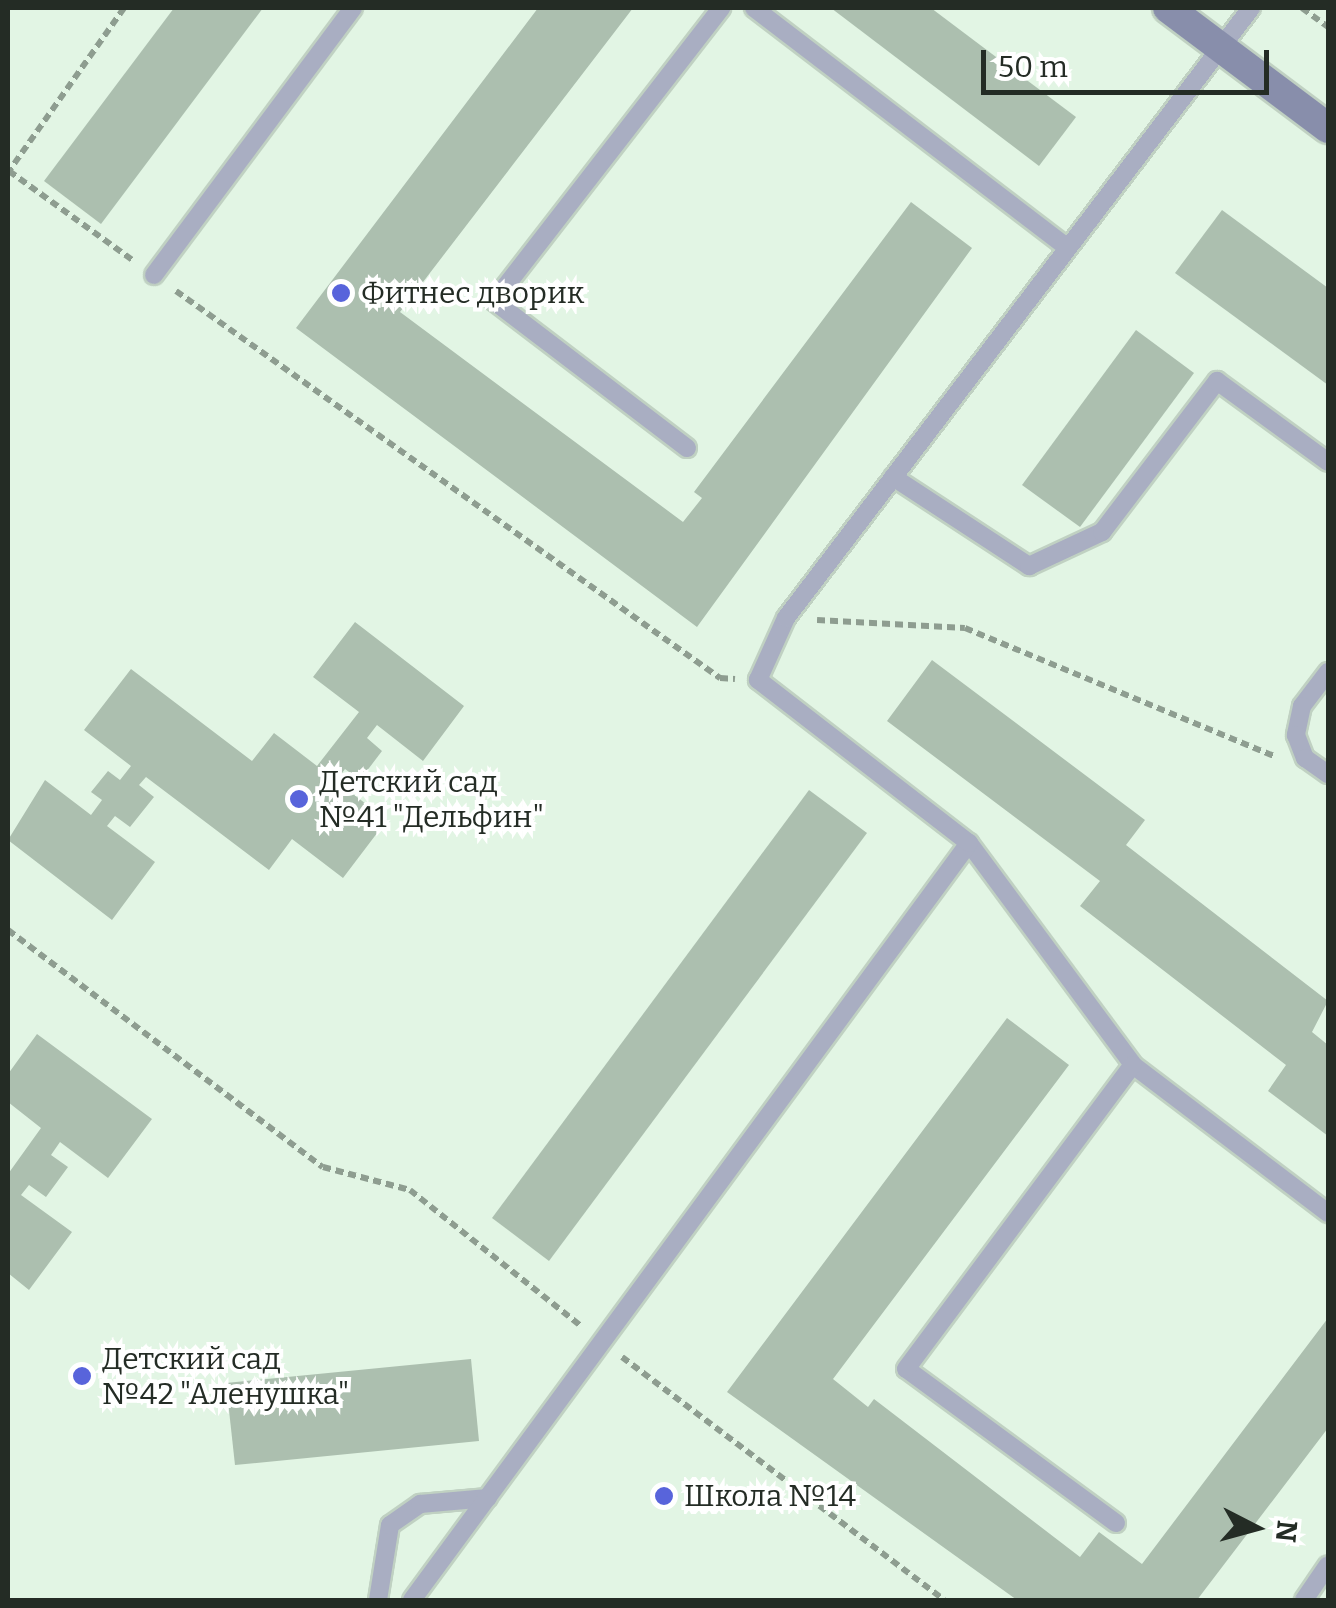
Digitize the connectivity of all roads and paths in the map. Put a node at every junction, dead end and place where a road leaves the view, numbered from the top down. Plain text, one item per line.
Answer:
1 (124, 8) edge
2 (353, 8) edge
3 (721, 8) edge
4 (754, 8) edge
5 (1168, 8) edge
6 (1250, 8) edge
7 (1302, 8) edge
8 (1328, 27) edge
9 (1216, 44) junction
10 (1328, 128) edge
11 (1065, 246) junction
12 (154, 275) junction
13 (687, 448) dead end
14 (1328, 462) edge
15 (893, 477) junction
16 (786, 618) junction
17 (1328, 672) edge
18 (758, 680) junction
19 (1305, 758) junction
20 (1328, 774) edge
21 (969, 842) junction
22 (8, 930) edge
23 (1133, 1065) junction
24 (1328, 1213) edge
25 (602, 1342) junction
26 (488, 1498) junction
27 (1116, 1523) dead end
28 (1328, 1565) edge
29 (378, 1600) edge
30 (412, 1600) edge
31 (944, 1600) edge
32 (1304, 1600) edge

1 - 12 path
2 - 12 lane
3 - 13 lane
4 - 11 lane
5 - 9 street
6 - 9 lane
7 - 8 path
9 - 10 street
9 - 11 lane
11 - 15 lane
12 - 18 path
14 - 15 lane
15 - 16 lane
16 - 18 lane
16 - 19 path
17 - 19 lane
18 - 21 lane
19 - 20 lane
21 - 23 lane
21 - 25 lane
22 - 25 path
23 - 24 lane
23 - 27 lane
25 - 26 lane
25 - 31 path
26 - 29 lane
26 - 30 lane
28 - 32 lane

